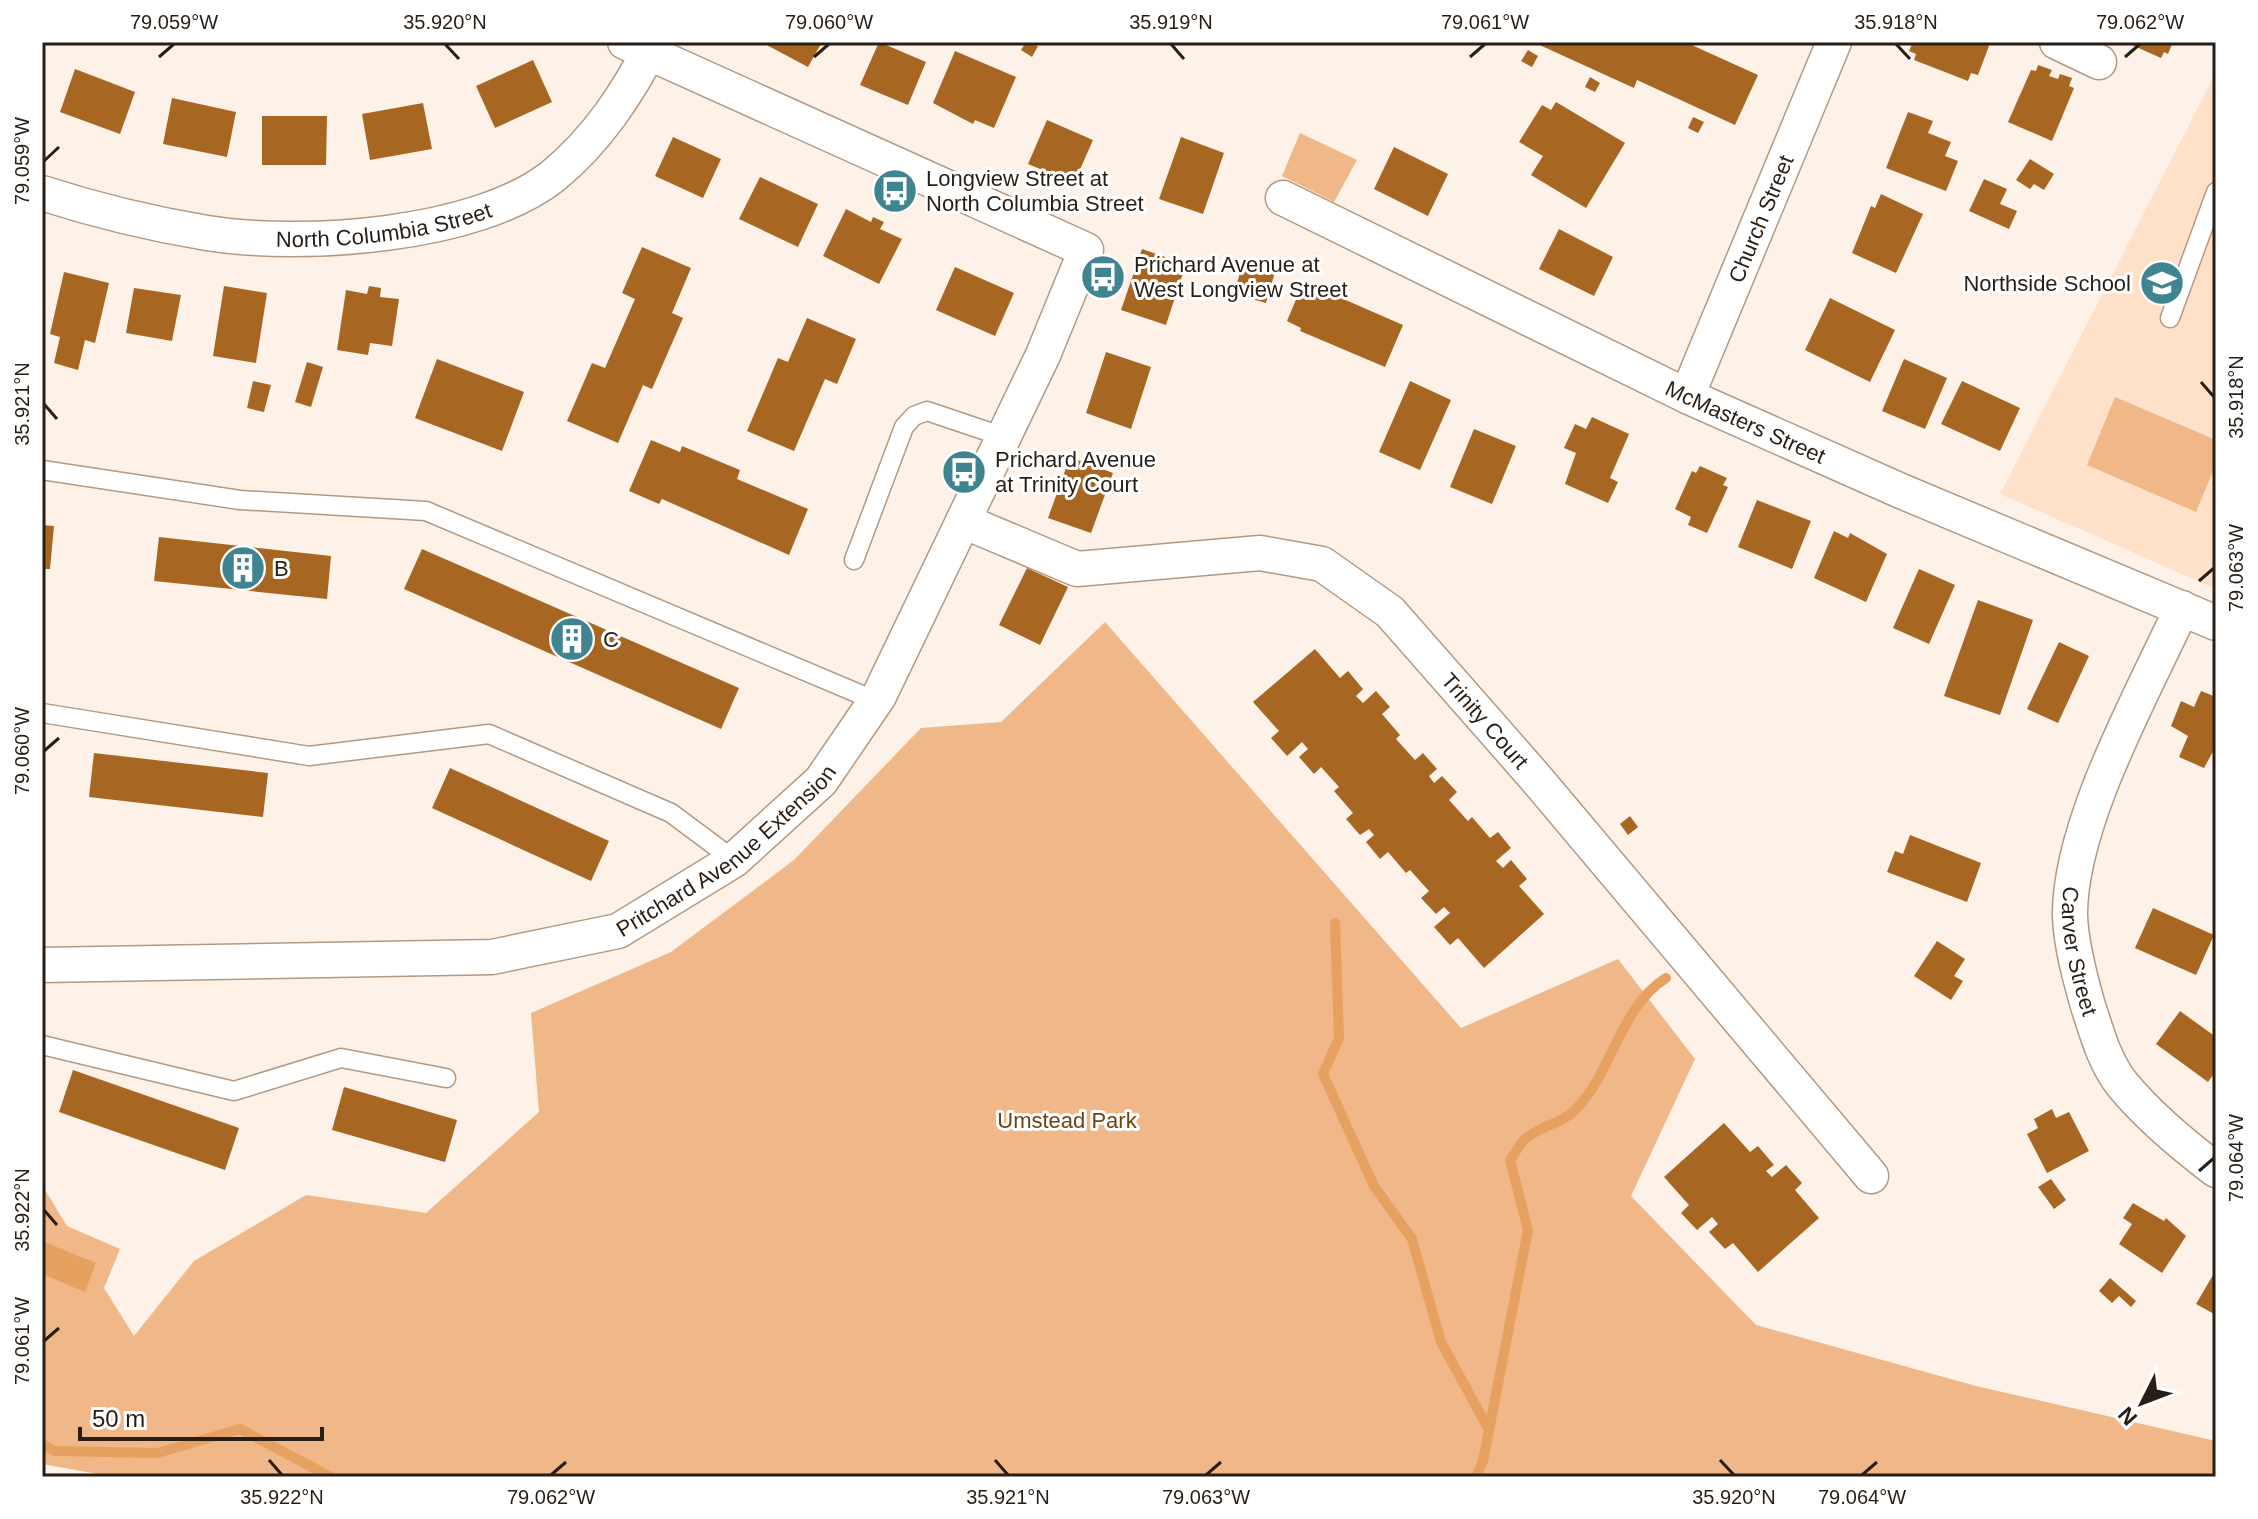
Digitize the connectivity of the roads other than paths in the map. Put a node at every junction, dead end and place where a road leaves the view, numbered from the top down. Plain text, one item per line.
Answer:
1 (1834, 42) edge
2 (2057, 42) edge
3 (642, 45) edge
4 (2099, 62) dead end
5 (42, 193) edge
6 (2216, 195) edge
7 (1283, 198) dead end
8 (2170, 318) dead end
9 (1687, 396) junction
10 (1004, 437) junction
11 (42, 470) edge
12 (963, 521) junction
13 (854, 560) dead end
14 (2182, 608) junction
15 (2216, 623) edge
16 (876, 701) junction
17 (42, 713) edge
18 (734, 860) junction
19 (42, 965) edge
20 (42, 1045) edge
21 (446, 1078) dead end
22 (2216, 1170) edge
23 (1871, 1176) dead end

1 - 9 street, Church Street
2 - 4 street
3 - 5 street, North Columbia Street
3 - 10 street, Pritchard Avenue Extension
6 - 8 lane
7 - 9 street, McMasters Street
9 - 14 street, McMasters Street
10 - 12 street, Pritchard Avenue Extension
10 - 13 lane
11 - 16 lane
12 - 16 street, Pritchard Avenue Extension
12 - 23 street, Trinity Court
14 - 15 street, McMasters Street
14 - 22 street, Carver Street
16 - 18 street, Pritchard Avenue Extension
17 - 18 lane
18 - 19 street, Pritchard Avenue Extension
20 - 21 lane

